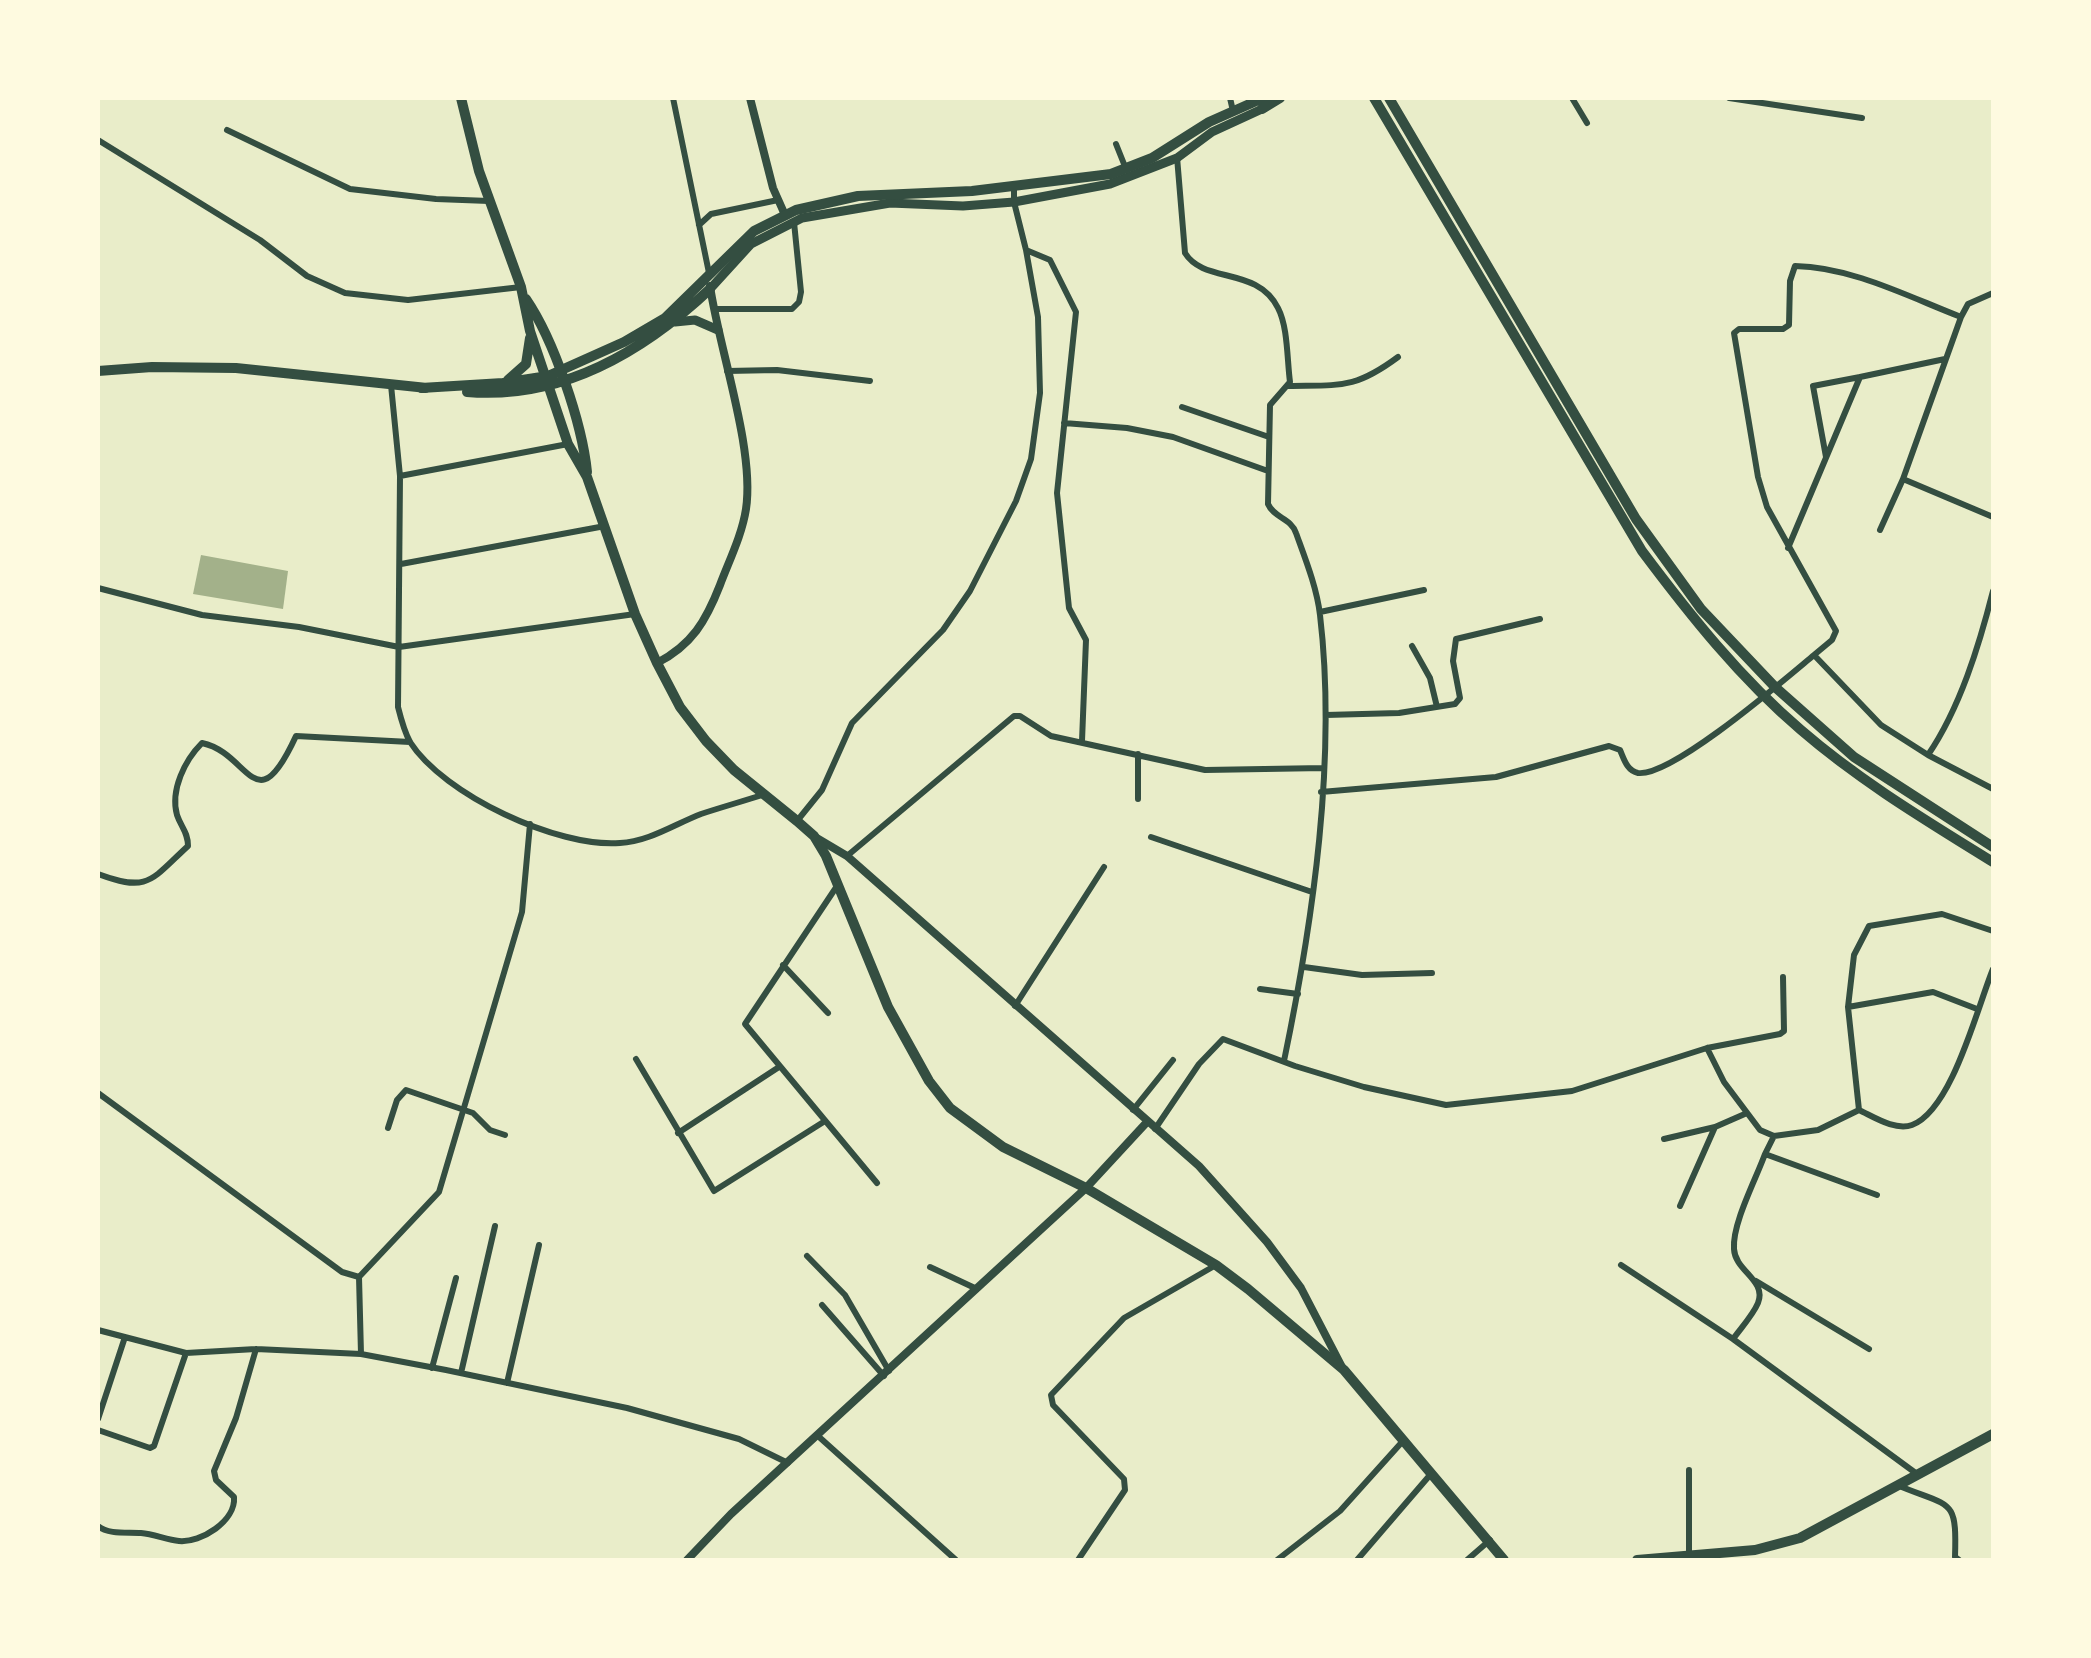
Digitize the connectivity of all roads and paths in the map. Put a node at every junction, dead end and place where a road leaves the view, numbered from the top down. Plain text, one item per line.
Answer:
1 (461, 98) edge
2 (673, 98) edge
3 (750, 98) edge
4 (1230, 98) edge
5 (1280, 98) edge
6 (1374, 98) edge
7 (1572, 98) edge
8 (1729, 98) edge
9 (1389, 99) edge
10 (1262, 103) edge
11 (1233, 111) junction
12 (1862, 118) dead end
13 (1587, 123) dead end
14 (227, 130) dead end
15 (98, 140) edge
16 (1116, 144) dead end
17 (1175, 153) junction
18 (1126, 169) junction
19 (1014, 187) junction
20 (778, 200) junction
21 (490, 201) junction
22 (1014, 202) junction
23 (789, 218) junction
24 (699, 225) junction
25 (1026, 250) junction
26 (709, 273) junction
27 (710, 289) junction
28 (522, 291) junction
29 (1993, 293) edge
30 (714, 309) junction
31 (1961, 317) junction
32 (675, 322) junction
33 (718, 330) junction
34 (530, 331) junction
35 (1398, 357) dead end
36 (1945, 359) junction
37 (98, 371) edge
38 (559, 371) junction
39 (727, 371) junction
40 (1860, 377) junction
41 (550, 381) junction
42 (870, 381) dead end
43 (503, 383) junction
44 (564, 383) junction
45 (391, 385) junction
46 (1289, 386) junction
47 (1804, 386) dead end
48 (1813, 386) junction
49 (421, 388) junction
50 (1182, 407) dead end
51 (1064, 423) junction
52 (1269, 437) junction
53 (568, 444) junction
54 (1827, 459) junction
55 (1268, 471) junction
56 (400, 476) junction
57 (587, 477) junction
58 (1903, 479) junction
59 (1993, 517) edge
60 (605, 526) junction
61 (1880, 530) dead end
62 (1788, 548) junction
63 (401, 564) junction
64 (98, 588) edge
65 (1424, 590) dead end
66 (1993, 591) edge
67 (1320, 612) junction
68 (635, 614) junction
69 (1540, 619) dead end
70 (1412, 646) dead end
71 (399, 647) junction
72 (1814, 655) junction
73 (657, 663) junction
74 (1775, 687) junction
75 (1765, 697) junction
76 (1437, 707) junction
77 (1326, 715) junction
78 (1082, 741) junction
79 (410, 742) junction
80 (1138, 754) junction
81 (1928, 755) junction
82 (1324, 768) junction
83 (1993, 789) edge
84 (1321, 792) junction
85 (765, 794) junction
86 (1138, 799) dead end
87 (797, 821) junction
88 (530, 824) junction
89 (814, 836) junction
90 (1151, 837) dead end
91 (1993, 847) edge
92 (847, 856) junction
93 (1993, 862) edge
94 (1104, 867) dead end
95 (98, 874) edge
96 (838, 885) junction
97 (1312, 892) junction
98 (1993, 931) edge
99 (783, 965) junction
100 (1304, 967) junction
101 (1993, 969) edge
102 (1432, 973) dead end
103 (1783, 977) dead end
104 (1260, 989) dead end
105 (1298, 994) junction
106 (1015, 1006) junction
107 (1848, 1007) junction
108 (1977, 1009) junction
109 (828, 1013) dead end
110 (1707, 1048) junction
111 (636, 1059) dead end
112 (1173, 1060) dead end
113 (1284, 1061) junction
114 (779, 1067) junction
115 (98, 1093) edge
116 (463, 1109) junction
117 (1133, 1110) junction
118 (1859, 1110) junction
119 (1747, 1113) junction
120 (825, 1121) junction
121 (1151, 1126) junction
122 (1715, 1127) junction
123 (388, 1128) dead end
124 (678, 1133) junction
125 (505, 1135) dead end
126 (1774, 1136) junction
127 (1664, 1139) dead end
128 (1765, 1154) junction
129 (877, 1183) dead end
130 (1086, 1188) junction
131 (1877, 1195) dead end
132 (1680, 1206) dead end
133 (495, 1226) dead end
134 (539, 1245) dead end
135 (807, 1256) dead end
136 (1216, 1265) junction
137 (1621, 1265) dead end
138 (930, 1267) dead end
139 (359, 1277) junction
140 (456, 1278) dead end
141 (1755, 1280) junction
142 (977, 1289) junction
143 (822, 1305) dead end
144 (98, 1330) edge
145 (1733, 1339) junction
146 (124, 1340) junction
147 (256, 1349) junction
148 (1869, 1349) dead end
149 (186, 1353) junction
150 (361, 1354) junction
151 (432, 1368) junction
152 (1344, 1370) junction
153 (461, 1373) junction
154 (887, 1374) junction
155 (507, 1383) junction
156 (98, 1419) edge
157 (98, 1430) edge
158 (1993, 1434) edge
159 (818, 1436) junction
160 (1402, 1442) junction
161 (789, 1463) junction
162 (1689, 1470) dead end
163 (1917, 1474) junction
164 (1430, 1475) junction
165 (1897, 1485) junction
166 (98, 1526) edge
167 (1490, 1540) junction
168 (1689, 1553) junction
169 (687, 1560) edge
170 (956, 1560) edge
171 (1078, 1560) edge
172 (1277, 1560) edge
173 (1357, 1560) edge
174 (1467, 1560) edge
175 (1504, 1560) edge
176 (1637, 1560) edge
177 (1959, 1560) edge

1 - 21 main road
2 - 24 street
3 - 20 street
4 - 11 street
5 - 10 main road
6 - 75 main road
7 - 13 street
8 - 12 street
9 - 74 main road
10 - 11 main road
10 - 17 main road
11 - 17 main road
14 - 21 street
15 - 28 street
16 - 18 street
17 - 18 main road
17 - 22 main road
17 - 46 street
18 - 19 main road
19 - 22 street
19 - 23 main road
20 - 23 street
20 - 24 street
21 - 28 main road
22 - 23 main road
22 - 25 street
23 - 26 main road
23 - 27 main road
23 - 30 street
24 - 26 street
25 - 51 street
25 - 87 street
26 - 27 street
26 - 38 main road
27 - 30 street
27 - 32 main road
28 - 34 main road
28 - 38 main road
29 - 31 street
30 - 33 street
31 - 36 street
31 - 62 street
32 - 33 main road
32 - 44 main road
33 - 39 street
34 - 41 main road
34 - 43 main road
35 - 46 street
36 - 40 street
36 - 58 street
37 - 45 main road
38 - 41 main road
38 - 44 main road
39 - 42 street
39 - 73 street
40 - 48 street
40 - 54 street
41 - 43 main road
41 - 44 main road
41 - 49 main road
41 - 53 main road
43 - 49 main road
44 - 57 main road
45 - 49 main road
45 - 56 street
46 - 52 street
47 - 48 street
48 - 54 street
50 - 52 street
51 - 55 street
51 - 78 street
52 - 55 street
53 - 56 street
53 - 57 main road
54 - 62 street
55 - 67 street
56 - 63 street
57 - 60 main road
58 - 59 street
58 - 61 street
60 - 63 street
60 - 68 main road
62 - 72 street
63 - 71 street
64 - 71 street
65 - 67 street
66 - 81 street
67 - 77 street
68 - 71 street
68 - 73 main road
69 - 76 street
70 - 76 street
71 - 79 street
72 - 74 street
72 - 81 street
73 - 85 main road
74 - 75 street
74 - 91 main road
75 - 84 street
75 - 93 main road
76 - 77 street
77 - 82 street
78 - 80 street
78 - 92 street
79 - 88 street
79 - 95 street
80 - 82 street
80 - 86 street
81 - 83 street
82 - 84 street
84 - 97 street
85 - 87 main road
85 - 88 street
87 - 89 main road
88 - 116 street
89 - 92 street
89 - 96 main road
90 - 97 street
92 - 106 street
94 - 106 street
96 - 99 street
96 - 130 main road
97 - 100 street
98 - 107 street
99 - 109 street
99 - 114 street
100 - 102 street
100 - 105 street
101 - 108 street
103 - 110 street
104 - 105 street
105 - 113 street
106 - 117 street
107 - 108 street
107 - 118 street
108 - 118 street
110 - 113 street
110 - 119 street
111 - 124 street
112 - 117 street
113 - 121 street
114 - 120 street
114 - 124 street
115 - 139 street
116 - 123 street
116 - 125 street
116 - 139 street
117 - 121 street
118 - 126 street
119 - 122 street
119 - 126 street
120 - 124 street
120 - 129 street
121 - 130 street
121 - 152 street
122 - 127 street
122 - 132 street
126 - 128 street
128 - 131 street
128 - 141 street
130 - 136 main road
130 - 142 street
133 - 153 street
134 - 155 street
135 - 154 street
136 - 152 main road
136 - 171 street
137 - 145 street
138 - 142 street
139 - 150 street
140 - 151 street
141 - 145 street
141 - 148 street
142 - 154 street
143 - 154 street
144 - 146 street
145 - 163 street
146 - 149 street
146 - 156 street
147 - 149 street
147 - 150 street
147 - 166 street
149 - 157 street
150 - 151 street
151 - 153 street
152 - 160 main road
153 - 155 street
154 - 159 street
155 - 161 street
158 - 163 main road
159 - 161 street
159 - 170 street
160 - 164 main road
160 - 172 street
161 - 169 street
162 - 168 street
163 - 165 main road
164 - 167 main road
164 - 173 street
165 - 168 main road
165 - 177 street
167 - 174 street
167 - 175 main road
168 - 176 main road

